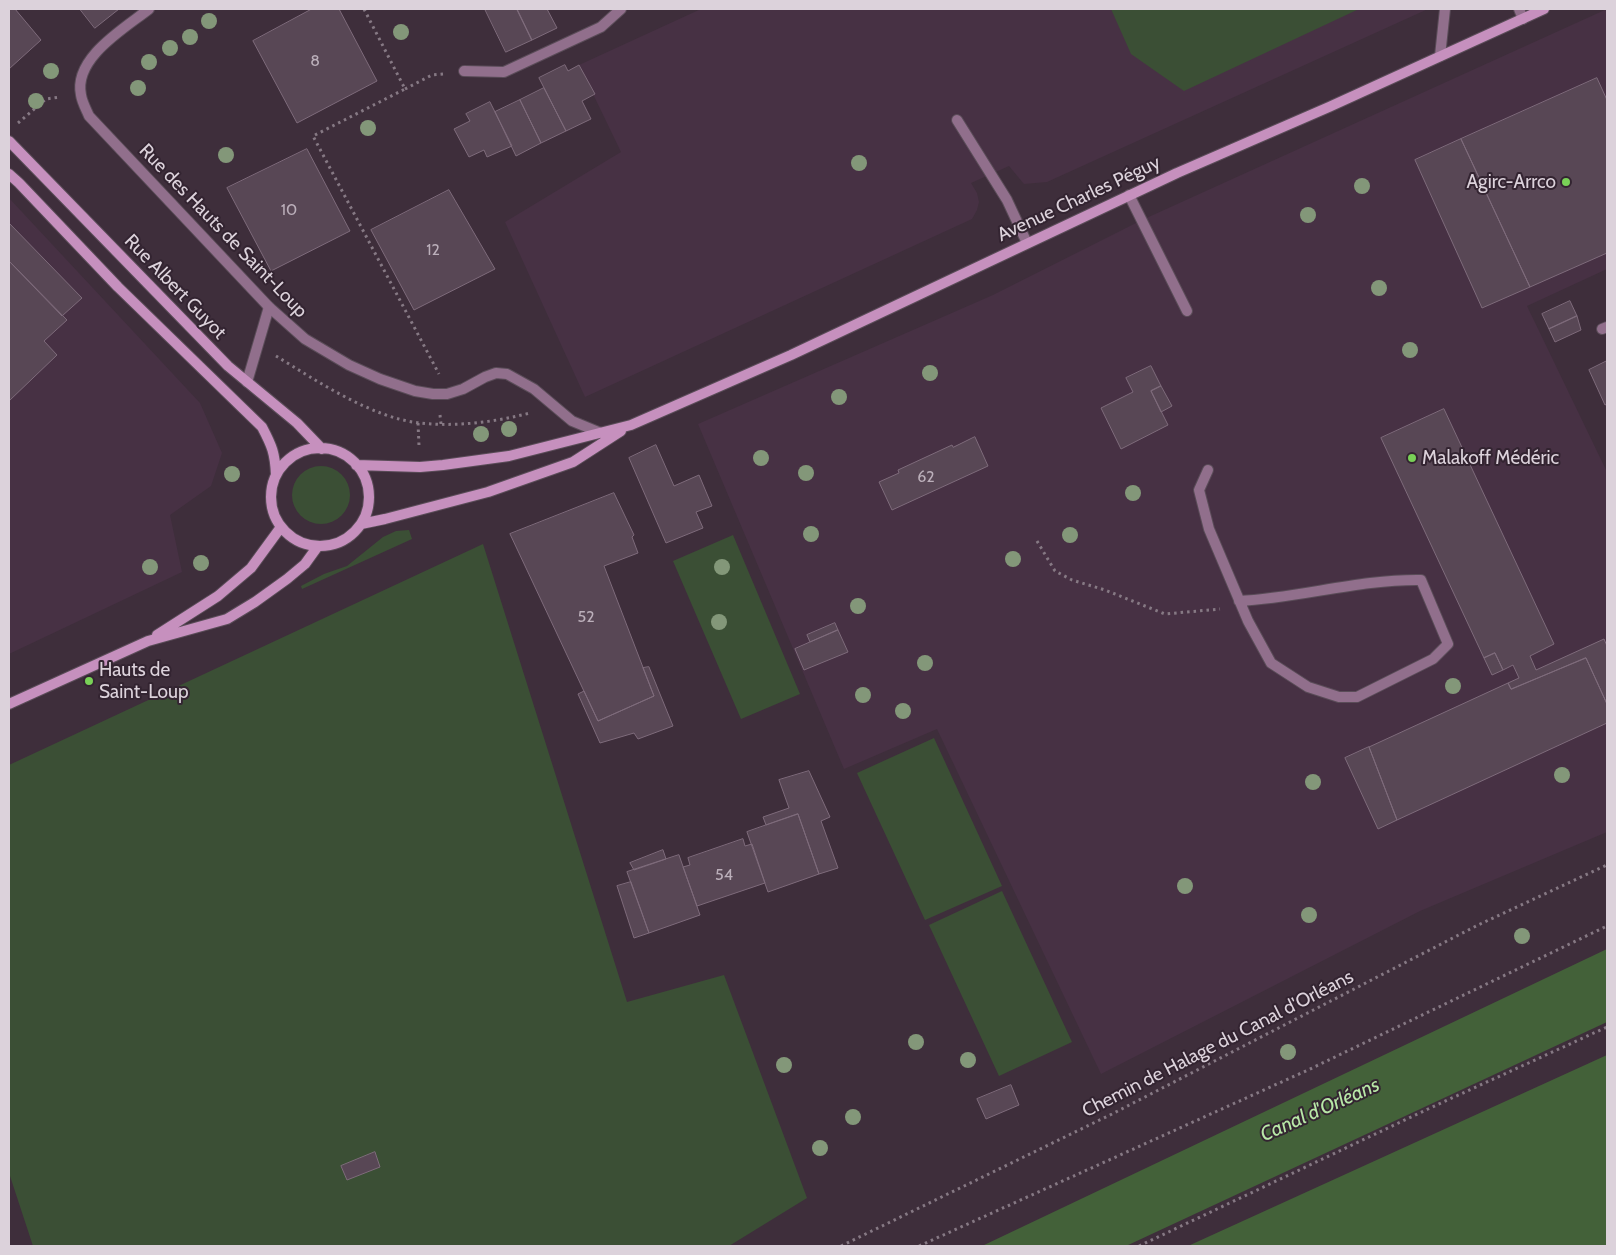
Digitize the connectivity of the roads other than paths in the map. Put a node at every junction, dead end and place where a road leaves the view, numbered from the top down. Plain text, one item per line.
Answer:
1 (149, 9) edge
2 (621, 9) edge
3 (1445, 9) edge
4 (1544, 9) edge
5 (1521, 14) edge
6 (1440, 56) junction
7 (464, 71) road end
8 (957, 120) dead end
9 (9, 141) edge
10 (9, 174) edge
11 (1129, 195) junction
12 (1027, 242) junction
13 (269, 307) junction
14 (1187, 311) dead end
15 (247, 382) junction
16 (631, 425) junction
17 (601, 433) junction
18 (322, 448) junction
19 (356, 465) junction
20 (1208, 470) dead end
21 (276, 475) junction
22 (361, 524) junction
23 (281, 527) junction
24 (318, 546) junction
25 (1241, 604) junction
26 (148, 641) junction
27 (9, 704) edge

1 - 13 street, Rue des Hauts de Saint-Loup
2 - 7 street
3 - 6 street
4 - 5 main road, Avenue Charles Péguy
5 - 6 main road, Avenue Charles Péguy
6 - 11 main road, Avenue Charles Péguy
8 - 12 street
9 - 15 main road, Rue Albert Guyot
10 - 21 main road, Rue Albert Guyot
11 - 12 main road, Avenue Charles Péguy
11 - 14 street
12 - 16 main road, Avenue Charles Péguy
13 - 15 street
13 - 17 street, Rue des Hauts de Saint-Loup
15 - 18 main road, Rue Albert Guyot
16 - 17 main road, Avenue Charles Péguy
16 - 22 main road, Avenue Charles Péguy
17 - 19 main road, Avenue Charles Péguy
18 - 19 main road
18 - 21 main road
19 - 22 main road
20 - 25 street
21 - 23 main road
22 - 24 main road
23 - 24 main road
23 - 26 main road
24 - 26 main road
25 - 25 street
26 - 27 main road

